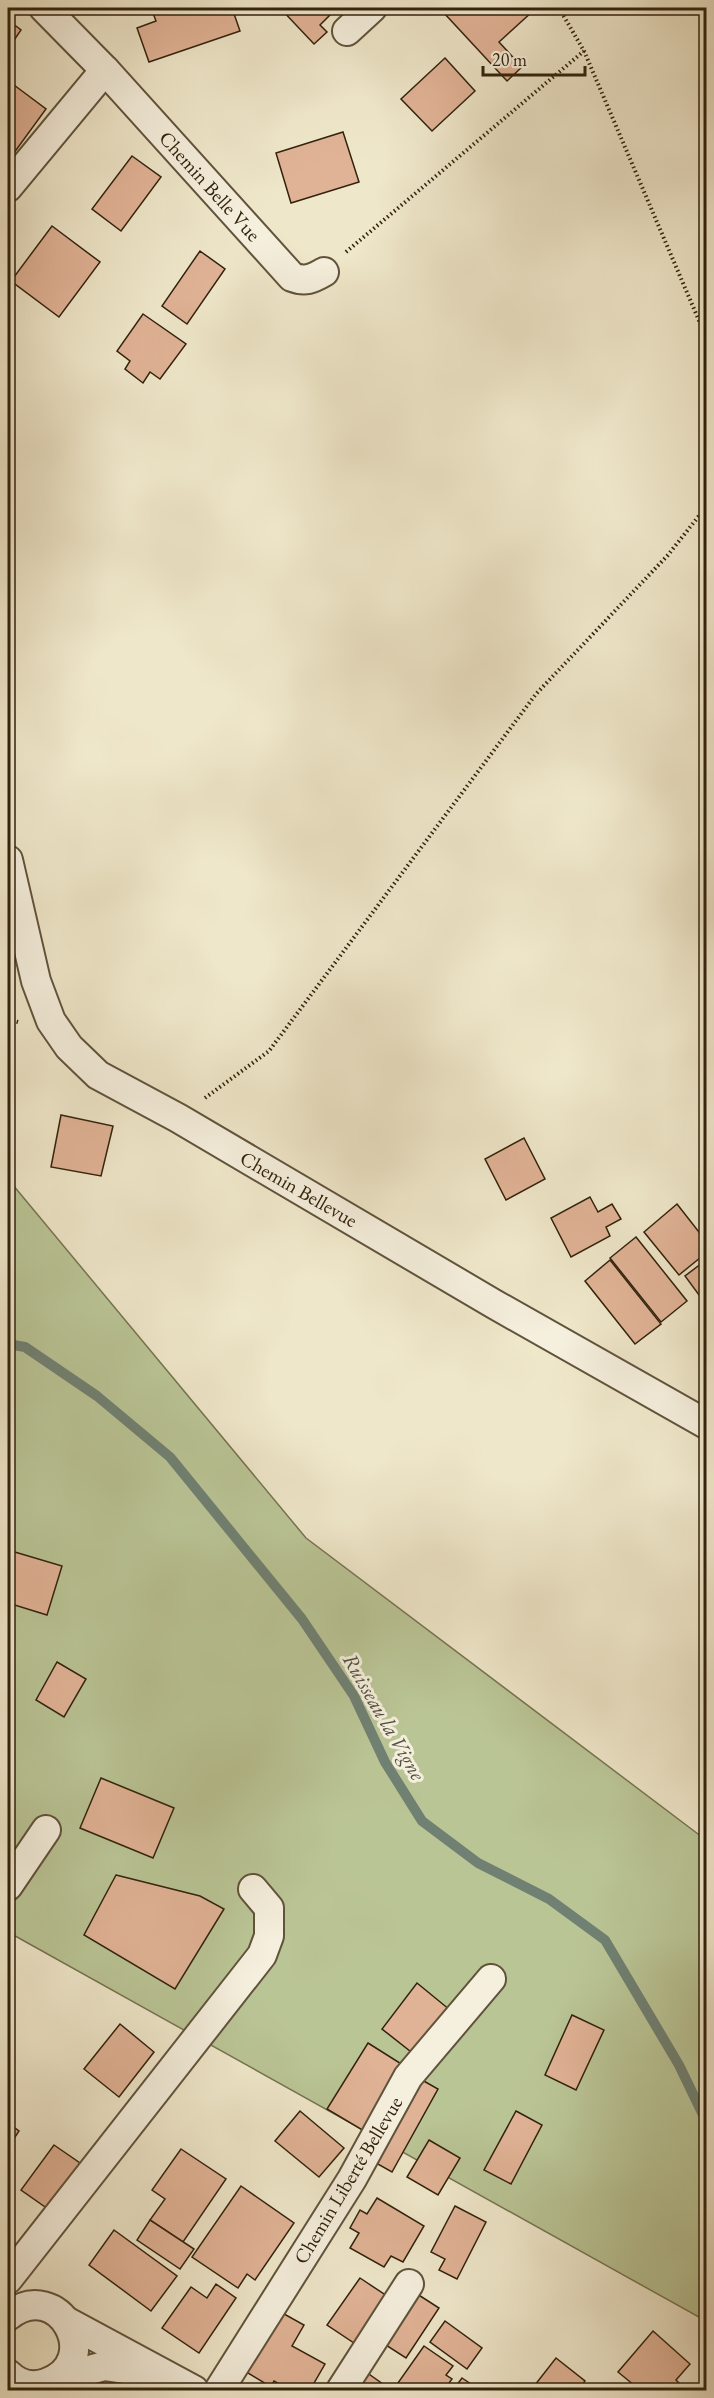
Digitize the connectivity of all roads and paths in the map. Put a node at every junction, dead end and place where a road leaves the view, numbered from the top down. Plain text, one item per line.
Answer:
1 (44, 8) edge
2 (372, 8) edge
3 (559, 8) edge
4 (348, 31) dead end
5 (584, 51) junction
6 (105, 70) junction
7 (8, 187) edge
8 (324, 272) joint
9 (706, 337) edge
10 (706, 507) edge
11 (8, 860) edge
12 (178, 1118) junction
13 (706, 1424) edge
14 (46, 1830) dead end
15 (8, 1886) edge
16 (253, 1889) dead end
17 (491, 1979) dead end
18 (8, 2279) edge
19 (410, 2284) dead end
20 (10, 2310) edge
21 (66, 2320) junction
22 (8, 2374) edge
23 (54, 2380) junction
24 (184, 2385) edge
25 (219, 2391) edge
26 (341, 2391) edge

1 - 6 street, Chemin Belle Vue
2 - 4 street
3 - 5 path
5 - 8 path
5 - 9 path
6 - 7 street
6 - 8 street, Chemin Belle Vue
10 - 12 path
11 - 12 street, Chemin Bellevue
12 - 13 street, Chemin Bellevue
14 - 15 street
16 - 18 street
17 - 25 street, Chemin Liberté Bellevue
19 - 26 street
20 - 21 street
21 - 23 street
21 - 24 street
22 - 23 street
23 - 24 street

